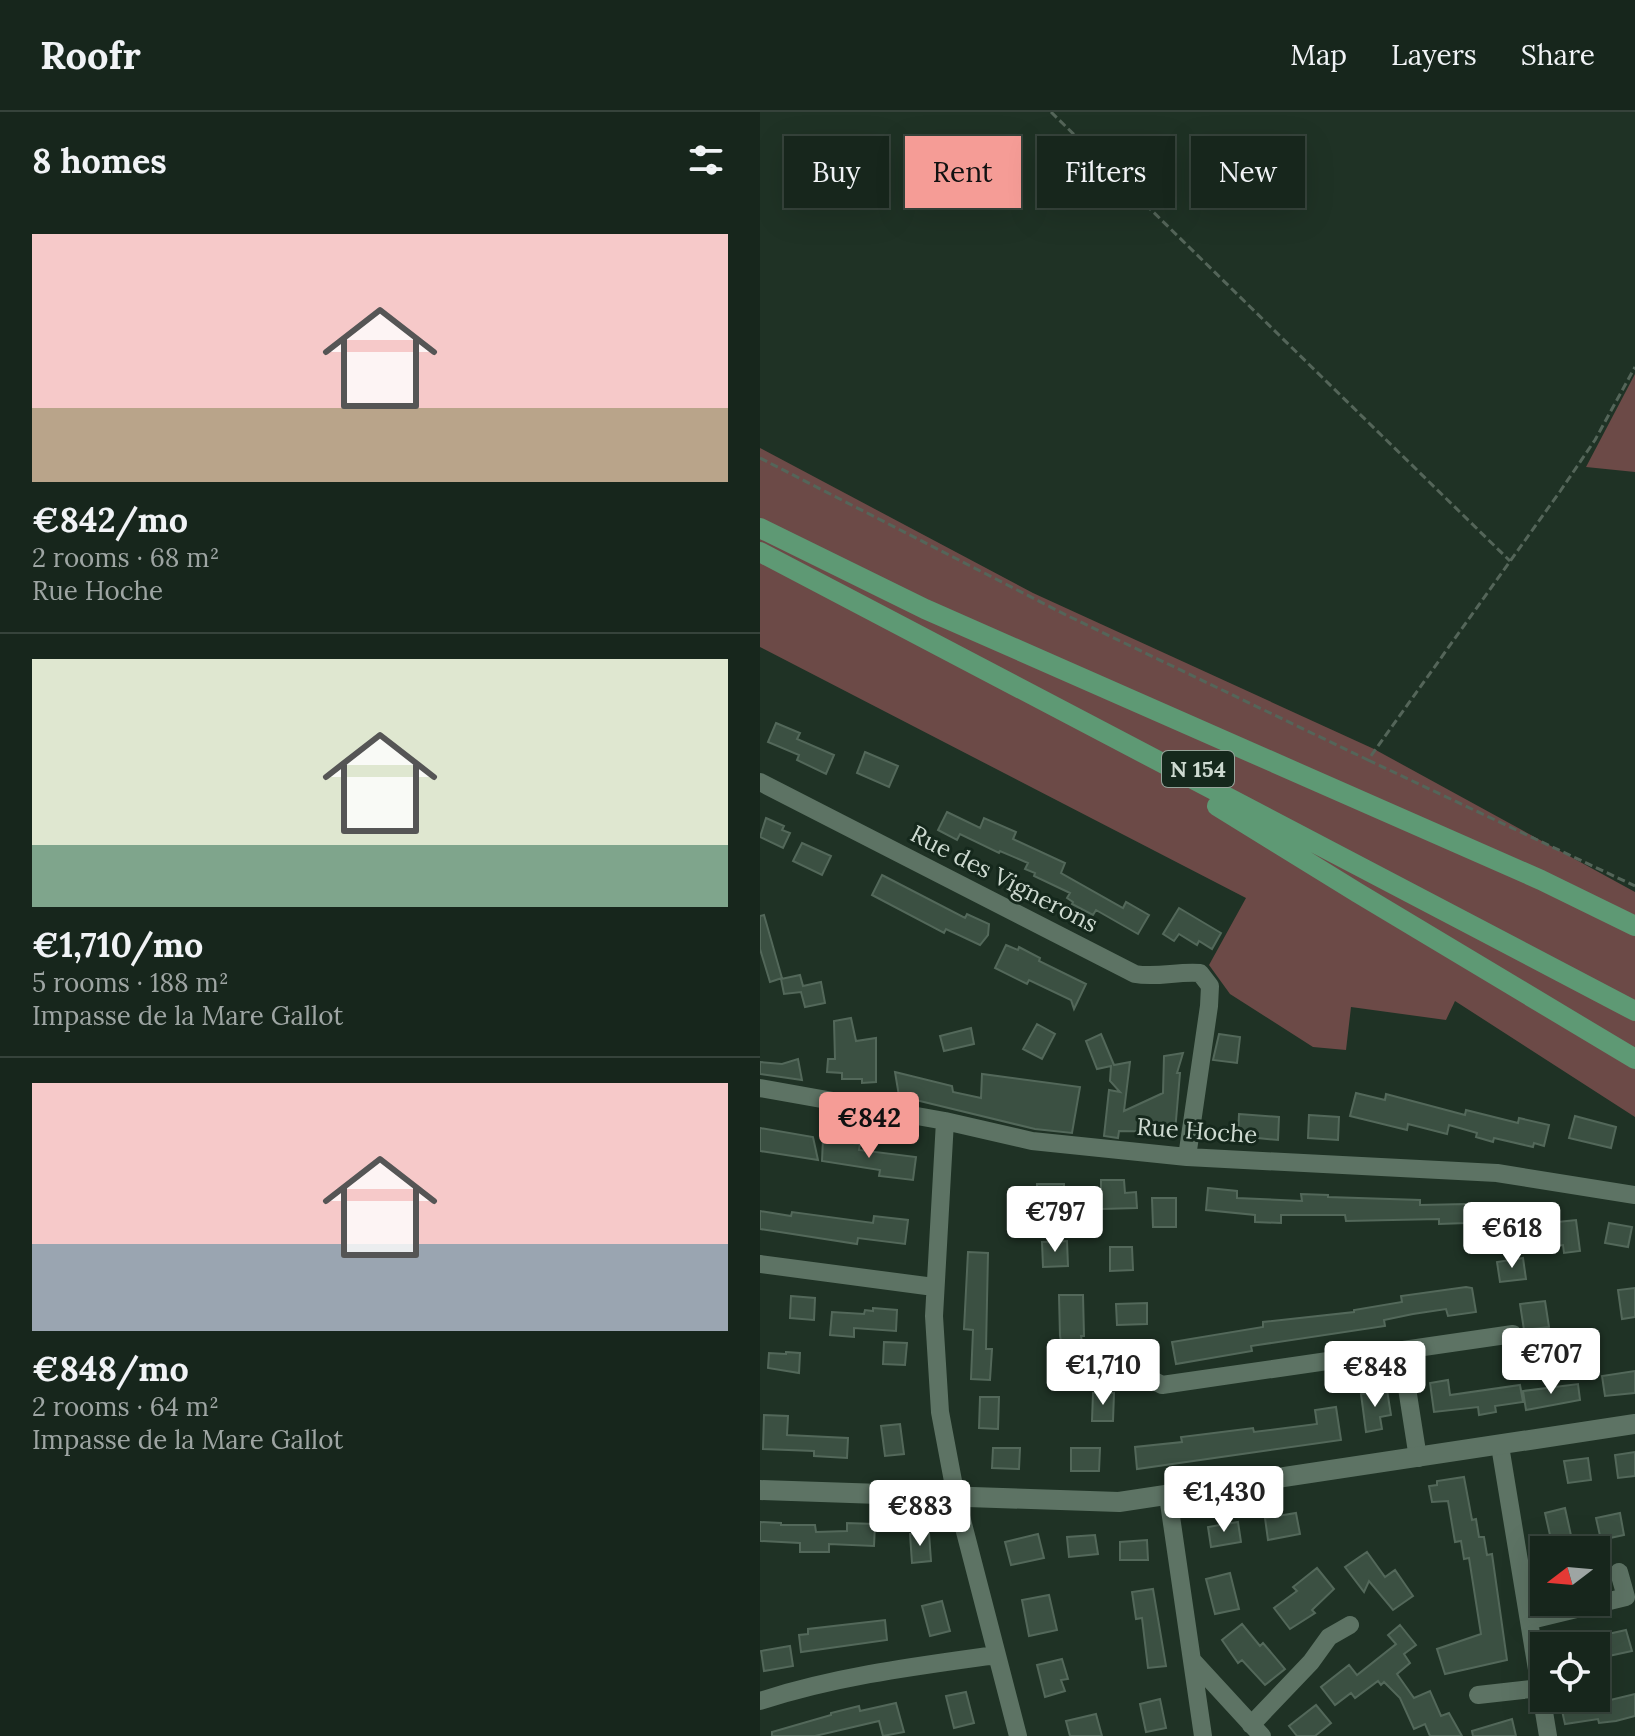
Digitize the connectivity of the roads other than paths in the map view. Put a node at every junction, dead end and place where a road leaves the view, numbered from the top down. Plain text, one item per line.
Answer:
1 (760, 528) edge
2 (760, 542) edge
3 (760, 552) edge
4 (1132, 746) junction
5 (760, 782) edge
6 (1635, 926) edge
7 (1635, 1001) edge
8 (1635, 1011) edge
9 (1635, 1059) edge
10 (760, 1088) edge
11 (945, 1121) junction
12 (1187, 1157) junction
13 (1635, 1195) edge
14 (760, 1264) edge
15 (934, 1287) junction
16 (1513, 1334) dead end
17 (1401, 1350) junction
18 (1143, 1375) dead end
19 (1635, 1424) edge
20 (1500, 1446) junction
21 (1418, 1458) junction
22 (760, 1490) edge
23 (1168, 1496) junction
24 (956, 1497) junction
25 (1619, 1572) dead end
26 (1531, 1620) junction
27 (1350, 1625) dead end
28 (1533, 1632) edge
29 (996, 1655) junction
30 (1193, 1661) junction
31 (1530, 1689) edge
32 (1478, 1695) dead end
33 (760, 1701) edge
34 (1544, 1712) edge
35 (1256, 1730) edge
36 (1018, 1736) edge
37 (1203, 1736) edge
38 (1548, 1736) edge

1 - 6 main road
2 - 7 main road, N 154
3 - 4 main road, N 154
4 - 8 main road, N 154
4 - 9 main road
5 - 12 street, Rue des Vignerons
10 - 11 street, Rue Hoche
11 - 12 street, Rue Hoche
11 - 15 street
12 - 13 street, Rue Hoche
14 - 15 street
15 - 24 street
16 - 17 street
17 - 18 street
17 - 21 street
19 - 20 street
20 - 21 street
20 - 26 street
21 - 23 street
22 - 24 street
23 - 24 street
23 - 30 street
24 - 29 street
25 - 26 street
26 - 28 street
27 - 35 street
29 - 33 street
29 - 36 street
30 - 35 street
30 - 37 street
31 - 32 street
34 - 38 street

